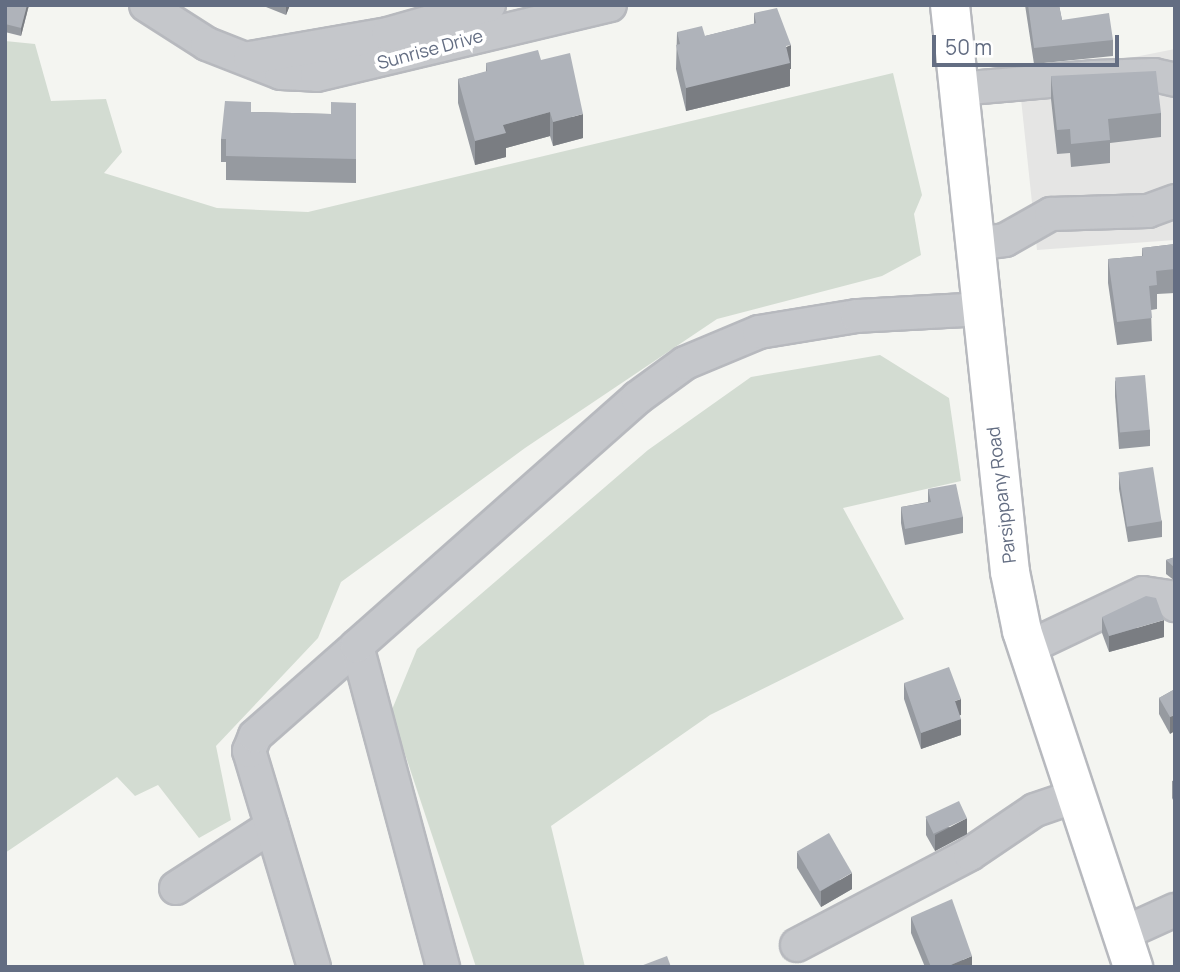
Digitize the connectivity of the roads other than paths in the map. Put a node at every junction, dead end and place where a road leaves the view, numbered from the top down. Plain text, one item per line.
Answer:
1 (146, 5) edge
2 (489, 5) edge
3 (610, 5) edge
4 (950, 5) edge
5 (391, 47) junction
6 (1175, 80) edge
7 (958, 89) junction
8 (1175, 201) edge
9 (974, 244) junction
10 (981, 309) junction
11 (1175, 605) edge
12 (357, 646) junction
13 (1027, 648) junction
14 (1076, 796) junction
15 (272, 826) junction
16 (176, 888) dead end
17 (1175, 910) edge
18 (797, 945) dead end
19 (1128, 950) edge
20 (314, 967) edge
21 (443, 967) edge

1 - 5 street, Sunrise Drive
2 - 5 street, Sunrise Drive
3 - 5 street, Sunrise Drive
4 - 7 main road, Parsippany Road
6 - 7 street
7 - 9 main road, Parsippany Road
8 - 9 street
9 - 10 main road, Parsippany Road
10 - 12 street
10 - 13 main road, Parsippany Road
11 - 13 street
12 - 15 street
12 - 21 street
13 - 14 main road, Parsippany Road
14 - 18 street
14 - 19 main road, Parsippany Road
15 - 16 street
15 - 20 street
17 - 19 street

